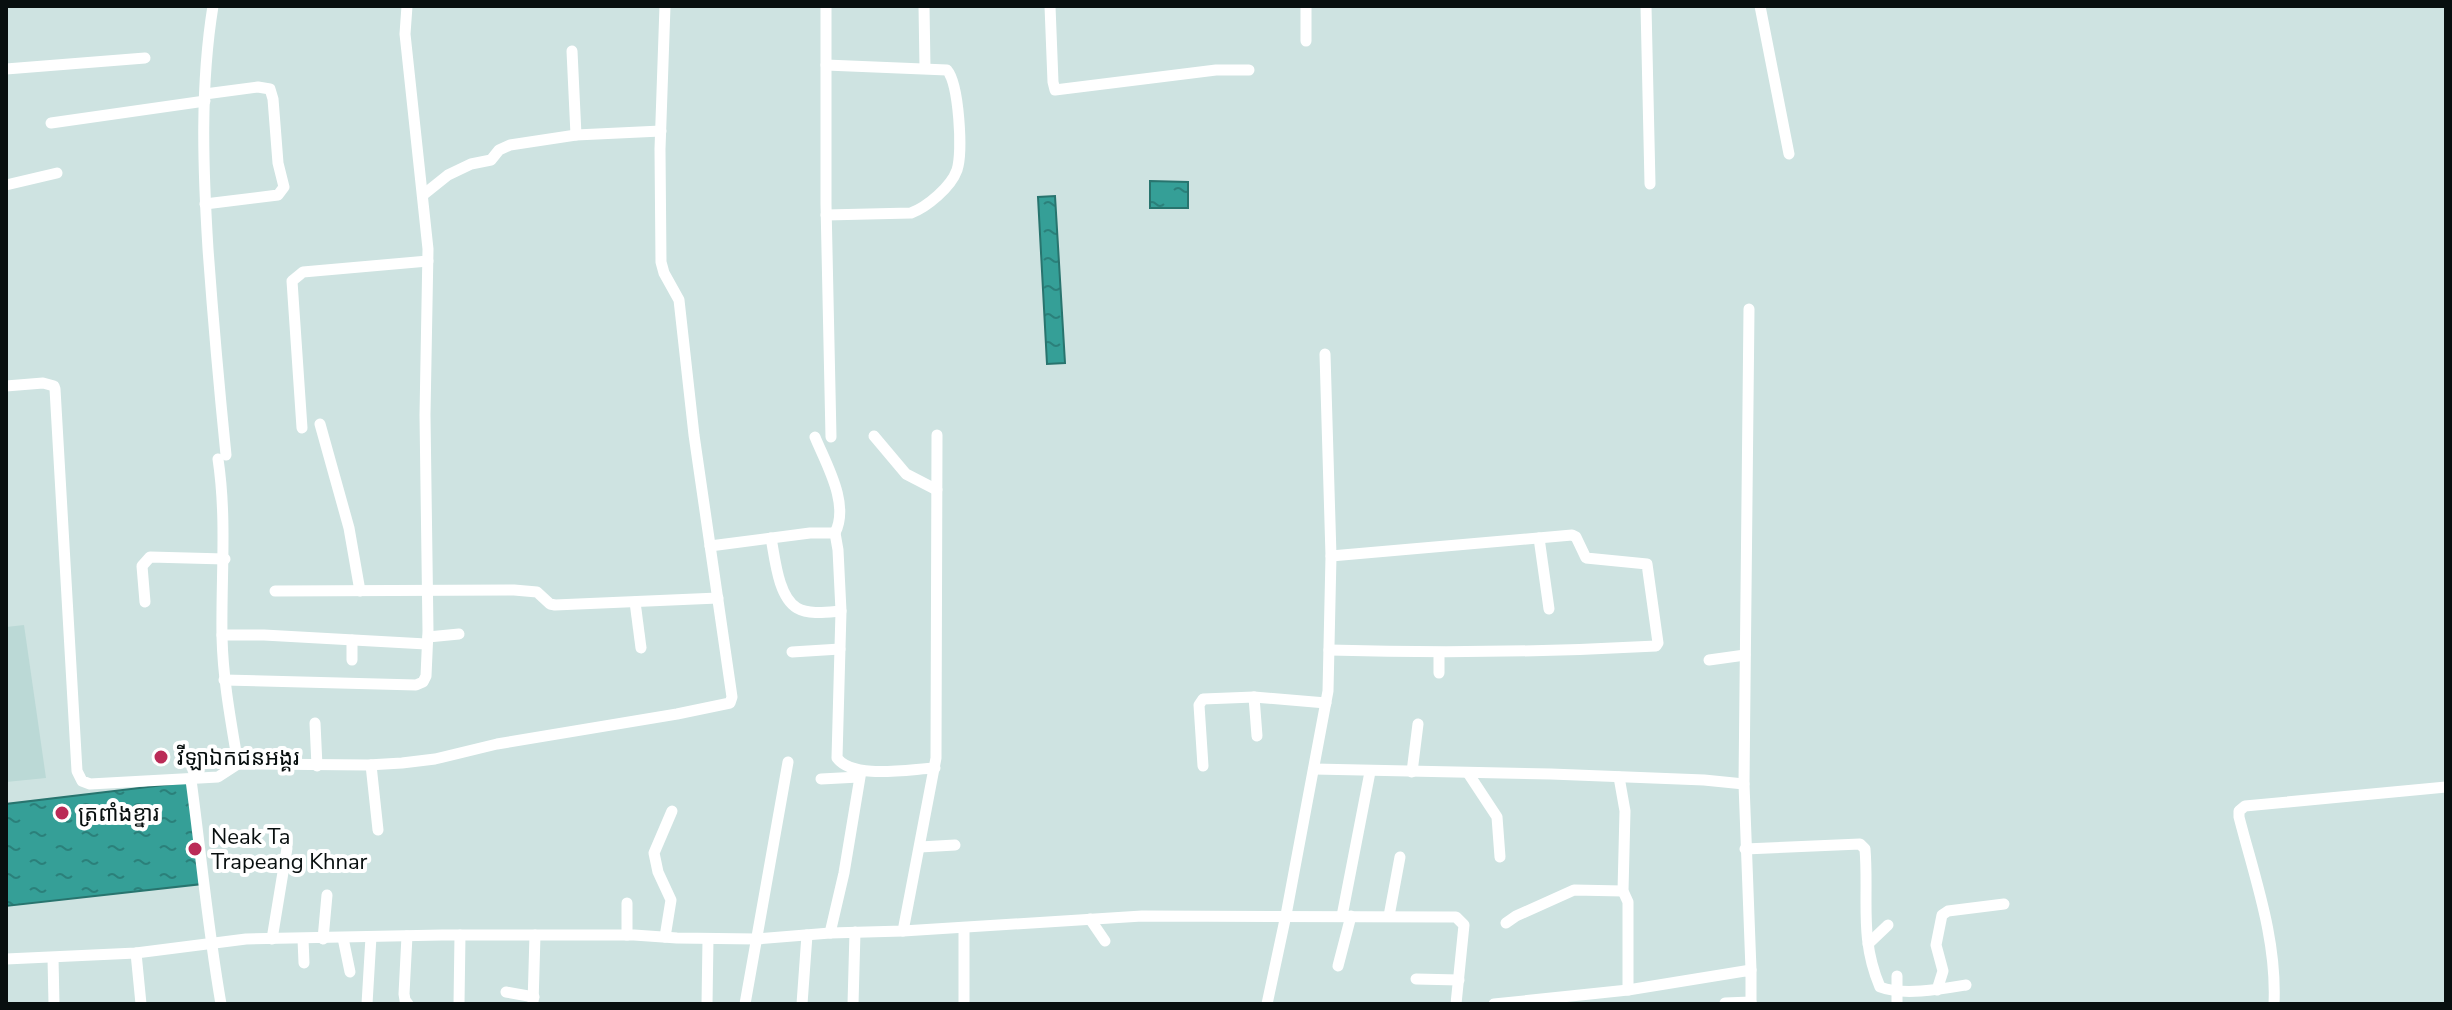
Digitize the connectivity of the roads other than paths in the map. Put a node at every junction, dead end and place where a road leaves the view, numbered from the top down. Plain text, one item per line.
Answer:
1 (213, 6) edge
2 (407, 6) edge
3 (665, 6) edge
4 (826, 6) edge
5 (924, 6) edge
6 (1050, 6) edge
7 (1306, 6) edge
8 (1646, 6) edge
9 (1760, 6) edge
10 (1306, 41) dead end
11 (572, 51) dead end
12 (145, 58) dead end
13 (826, 65) junction
14 (925, 68) junction
15 (6, 69) edge
16 (1249, 70) dead end
17 (205, 98) junction
18 (51, 123) dead end
19 (661, 131) junction
20 (576, 135) junction
21 (1789, 154) dead end
22 (57, 173) dead end
23 (1650, 184) dead end
24 (6, 185) edge
25 (423, 195) junction
26 (205, 204) junction
27 (826, 215) junction
28 (428, 261) junction
29 (1749, 309) dead end
30 (1325, 354) dead end
31 (6, 386) edge
32 (320, 424) dead end
33 (302, 428) dead end
34 (937, 435) dead end
35 (874, 436) dead end
36 (815, 437) dead end
37 (831, 437) dead end
38 (937, 490) junction
39 (835, 533) junction
40 (771, 538) junction
41 (1539, 538) junction
42 (710, 546) junction
43 (1331, 556) junction
44 (225, 559) junction
45 (275, 591) dead end
46 (360, 591) junction
47 (428, 591) junction
48 (718, 598) junction
49 (145, 602) dead end
50 (635, 602) junction
51 (1549, 609) dead end
52 (841, 611) junction
53 (459, 634) dead end
54 (222, 635) junction
55 (352, 640) junction
56 (427, 640) junction
57 (641, 648) dead end
58 (840, 649) junction
59 (1329, 650) junction
60 (792, 652) dead end
61 (1439, 653) junction
62 (1745, 655) junction
63 (352, 660) dead end
64 (1709, 660) dead end
65 (1439, 673) dead end
66 (224, 680) junction
67 (1254, 697) junction
68 (1326, 703) junction
69 (315, 723) dead end
70 (1418, 724) dead end
71 (1257, 736) dead end
72 (788, 762) dead end
73 (238, 764) junction
74 (371, 765) junction
75 (317, 766) junction
76 (1203, 766) dead end
77 (935, 768) junction
78 (1314, 769) junction
79 (1370, 772) junction
80 (1412, 772) junction
81 (1468, 773) junction
82 (860, 774) junction
83 (1619, 777) junction
84 (821, 779) dead end
85 (191, 780) junction
86 (1744, 784) junction
87 (2446, 787) edge
88 (672, 811) dead end
89 (378, 830) dead end
90 (955, 845) dead end
91 (920, 847) junction
92 (287, 848) dead end
93 (1745, 849) junction
94 (1400, 857) dead end
95 (1500, 857) dead end
96 (1623, 891) junction
97 (1537, 893) dead end
98 (327, 895) dead end
99 (1558, 896) junction
100 (627, 903) dead end
101 (2004, 904) dead end
102 (1286, 915) junction
103 (1346, 916) junction
104 (1389, 916) junction
105 (1090, 919) junction
106 (1506, 923) dead end
107 (1888, 925) dead end
108 (964, 928) junction
109 (903, 931) junction
110 (855, 932) junction
111 (830, 933) junction
112 (460, 935) junction
113 (535, 935) junction
114 (627, 935) junction
115 (807, 935) junction
116 (407, 936) junction
117 (371, 937) junction
118 (665, 937) junction
119 (343, 938) junction
120 (272, 939) junction
121 (303, 939) junction
122 (323, 939) junction
123 (708, 939) junction
124 (757, 939) junction
125 (1105, 941) dead end
126 (210, 943) junction
127 (1868, 944) junction
128 (136, 953) junction
129 (53, 958) junction
130 (6, 959) edge
131 (304, 963) dead end
132 (1338, 966) dead end
133 (1751, 970) junction
134 (350, 972) dead end
135 (1897, 976) dead end
136 (1416, 979) dead end
137 (1459, 980) junction
138 (1966, 985) dead end
139 (1628, 990) junction
140 (1937, 990) junction
141 (506, 992) dead end
142 (1897, 998) edge
143 (533, 1000) edge
144 (1569, 1000) edge
145 (1725, 1003) edge
146 (1751, 1003) edge
147 (54, 1004) edge
148 (141, 1004) edge
149 (221, 1004) edge
150 (367, 1004) edge
151 (408, 1004) edge
152 (459, 1004) edge
153 (707, 1004) edge
154 (745, 1004) edge
155 (802, 1004) edge
156 (853, 1004) edge
157 (964, 1004) edge
158 (971, 1004) edge
159 (1267, 1004) edge
160 (1456, 1004) edge
161 (1494, 1004) edge
162 (2274, 1004) edge

1 - 17 street
2 - 25 street
3 - 19 street
4 - 13 street
5 - 14 street
6 - 16 street
7 - 10 street
8 - 23 street
9 - 21 street
11 - 20 street
12 - 15 street
13 - 14 street
13 - 27 street
14 - 27 street
17 - 18 street
17 - 26 street
17 - 26 street
19 - 20 street
19 - 42 street
20 - 25 street
22 - 24 street
25 - 28 street
26 - 44 street
27 - 37 street
28 - 33 street
28 - 47 street
29 - 62 street
30 - 43 street
31 - 85 street
32 - 46 street
34 - 38 street
35 - 38 street
36 - 39 street
38 - 77 street
39 - 40 street
39 - 52 street
40 - 42 street
40 - 52 street
41 - 43 street
41 - 51 street
41 - 61 street
42 - 48 street
43 - 59 street
44 - 49 street
44 - 54 street
45 - 46 street
46 - 47 street
47 - 50 street
47 - 56 street
48 - 50 street
48 - 74 street
50 - 57 street
52 - 58 street
53 - 56 street
54 - 55 street
54 - 66 street
55 - 56 street
55 - 63 street
56 - 66 street
58 - 60 street
58 - 82 street
59 - 61 street
59 - 68 street
61 - 65 street
62 - 64 street
62 - 86 street
66 - 73 street
67 - 68 street
67 - 71 street
67 - 76 street
68 - 78 street
69 - 75 street
70 - 80 street
72 - 124 street
73 - 75 street
73 - 85 street
74 - 75 street
74 - 89 street
77 - 82 street
77 - 91 street
78 - 79 street
78 - 102 street
79 - 80 street
79 - 103 street
80 - 81 street
81 - 83 street
81 - 95 street
82 - 84 street
82 - 111 street
83 - 86 street
83 - 96 street
85 - 126 street
86 - 93 street
87 - 162 street
88 - 118 street
90 - 91 street
91 - 109 street
92 - 120 street
93 - 127 street
93 - 133 street
94 - 104 street
96 - 99 street
96 - 139 street
97 - 99 street
98 - 122 street
99 - 106 street
100 - 114 street
101 - 140 street
102 - 103 street
102 - 105 street
102 - 159 street
103 - 104 street
103 - 132 street
104 - 137 street
105 - 108 street
105 - 125 street
107 - 127 street
108 - 109 street
108 - 157 street
109 - 110 street
110 - 111 street
110 - 156 street
111 - 115 street
112 - 113 street
112 - 116 street
112 - 152 street
113 - 114 street
113 - 143 street
114 - 118 street
115 - 124 street
115 - 155 street
116 - 117 street
116 - 151 street
117 - 119 street
117 - 150 street
118 - 123 street
119 - 122 street
119 - 134 street
120 - 121 street
120 - 126 street
121 - 122 street
121 - 131 street
123 - 124 street
123 - 153 street
124 - 154 street
126 - 128 street
126 - 149 street
127 - 142 street
128 - 129 street
128 - 148 street
129 - 130 street
129 - 147 street
133 - 139 street
133 - 146 street
135 - 142 street
136 - 137 street
137 - 160 street
138 - 140 street
139 - 144 street
140 - 142 street
141 - 143 street
144 - 161 street
145 - 146 street
157 - 158 street

